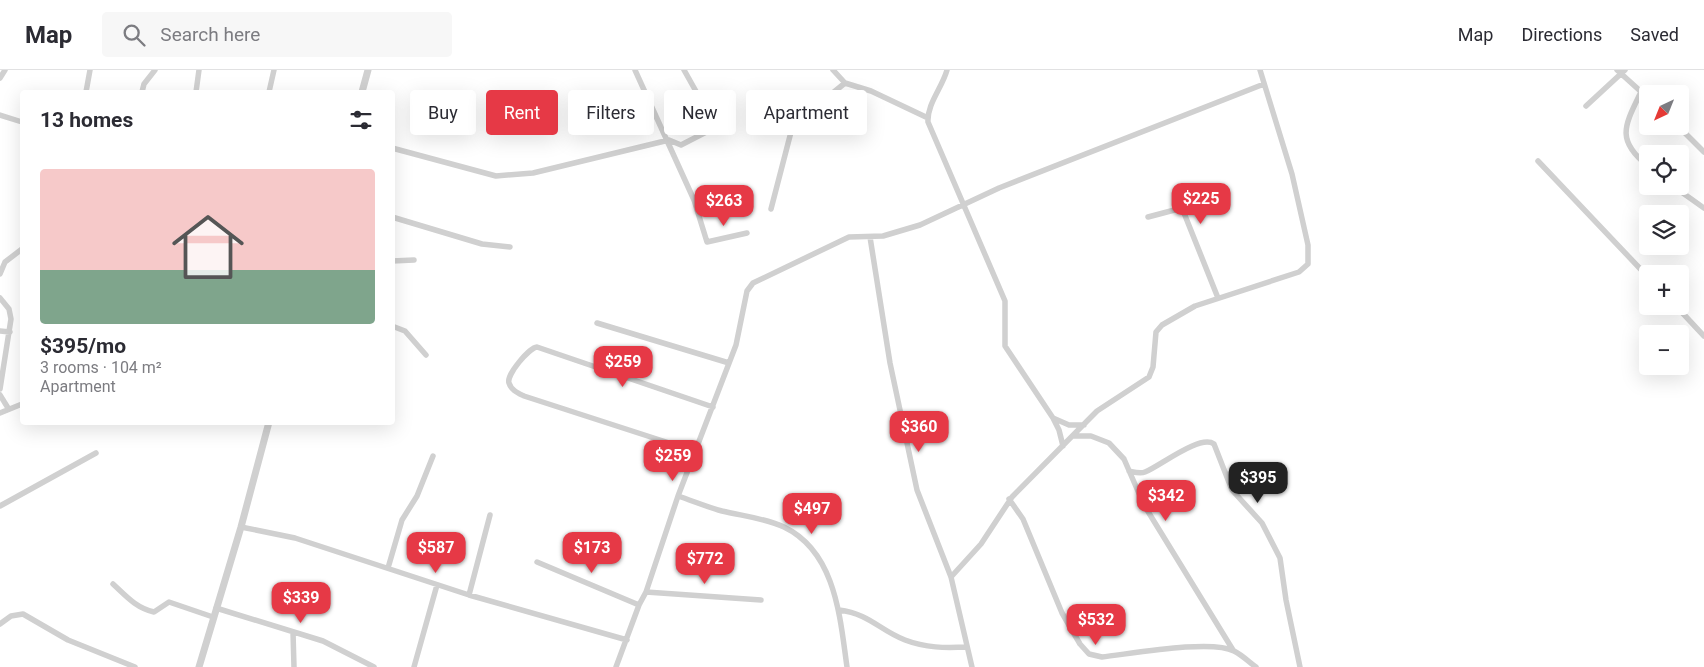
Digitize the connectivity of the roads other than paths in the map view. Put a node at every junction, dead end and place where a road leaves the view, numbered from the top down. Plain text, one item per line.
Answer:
1 (5, 70) edge
2 (90, 70) edge
3 (155, 70) edge
4 (199, 70) edge
5 (274, 70) edge
6 (368, 70) edge
7 (635, 70) edge
8 (684, 70) edge
9 (834, 70) edge
10 (947, 70) edge
11 (1260, 70) edge
12 (1621, 71) edge
13 (0, 78) edge
14 (845, 83) junction
15 (1264, 84) junction
16 (86, 90) edge
17 (142, 90) edge
18 (196, 90) edge
19 (269, 90) edge
20 (363, 90) edge
21 (1639, 90) edge
22 (1639, 96) edge
23 (1586, 106) dead end
24 (0, 116) edge
25 (928, 118) junction
26 (20, 121) edge
27 (1687, 135) edge
28 (668, 140) junction
29 (395, 149) edge
30 (1704, 152) edge
31 (1639, 158) edge
32 (1538, 161) dead end
33 (1686, 195) edge
34 (962, 204) junction
35 (1704, 208) edge
36 (771, 209) dead end
37 (1148, 217) dead end
38 (395, 218) edge
39 (746, 233) dead end
40 (870, 237) junction
41 (510, 247) dead end
42 (20, 251) edge
43 (414, 260) dead end
44 (395, 261) edge
45 (1639, 268) edge
46 (0, 274) edge
47 (0, 298) edge
48 (1218, 298) junction
49 (1684, 315) edge
50 (598, 323) dead end
51 (395, 327) edge
52 (0, 331) edge
53 (10, 332) junction
54 (1704, 336) edge
55 (426, 355) dead end
56 (729, 363) junction
57 (0, 389) edge
58 (0, 396) edge
59 (20, 405) edge
60 (713, 407) junction
61 (8, 408) junction
62 (0, 413) edge
63 (1052, 418) junction
64 (268, 425) edge
65 (1084, 426) junction
66 (1074, 436) junction
67 (1063, 446) junction
68 (697, 452) junction
69 (96, 454) dead end
70 (433, 456) dead end
71 (1129, 471) junction
72 (678, 496) junction
73 (1009, 499) junction
74 (0, 506) edge
75 (490, 515) dead end
76 (241, 526) junction
77 (538, 562) dead end
78 (388, 568) junction
79 (950, 577) junction
80 (113, 584) dead end
81 (437, 585) junction
82 (646, 592) junction
83 (469, 594) junction
84 (761, 600) dead end
85 (639, 605) junction
86 (216, 608) junction
87 (839, 610) junction
88 (214, 617) junction
89 (0, 624) edge
90 (293, 632) junction
91 (627, 640) junction
92 (966, 647) junction
93 (1233, 650) junction
94 (135, 667) edge
95 (199, 667) edge
96 (294, 667) edge
97 (374, 667) edge
98 (414, 667) edge
99 (616, 667) edge
100 (847, 667) edge
101 (972, 667) edge
102 (1256, 667) edge
103 (1300, 667) edge

1 - 13 street
2 - 16 street
3 - 17 street
4 - 18 street
5 - 19 street
6 - 20 street
7 - 28 street
8 - 28 street
9 - 14 street
10 - 25 street
11 - 15 street
12 - 21 street
12 - 23 street
14 - 25 street
14 - 36 street
15 - 34 street
15 - 48 street
22 - 31 street
24 - 26 street
25 - 34 street
27 - 30 street
28 - 29 street
28 - 39 street
32 - 45 street
33 - 35 street
34 - 40 street
34 - 63 street
37 - 48 street
38 - 41 street
40 - 56 street
40 - 79 street
42 - 46 street
43 - 44 street
47 - 53 street
48 - 65 street
49 - 54 street
50 - 56 street
51 - 55 street
52 - 53 street
53 - 57 street
56 - 60 street
58 - 61 street
59 - 61 street
60 - 68 street
60 - 68 street
61 - 62 street
63 - 65 street
63 - 67 street
64 - 76 street
65 - 66 street
66 - 67 street
66 - 71 street
67 - 73 street
68 - 72 street
69 - 74 street
70 - 78 street
71 - 93 street
71 - 103 street
72 - 82 street
72 - 87 street
73 - 79 street
73 - 93 street
75 - 83 street
76 - 78 street
76 - 86 street
77 - 85 street
78 - 81 street
79 - 92 street
80 - 88 street
81 - 83 street
81 - 98 street
82 - 84 street
82 - 85 street
83 - 91 street
85 - 91 street
86 - 88 street
86 - 90 street
87 - 92 street
87 - 100 street
88 - 95 street
89 - 94 street
90 - 96 street
90 - 97 street
91 - 99 street
92 - 101 street
93 - 102 street

